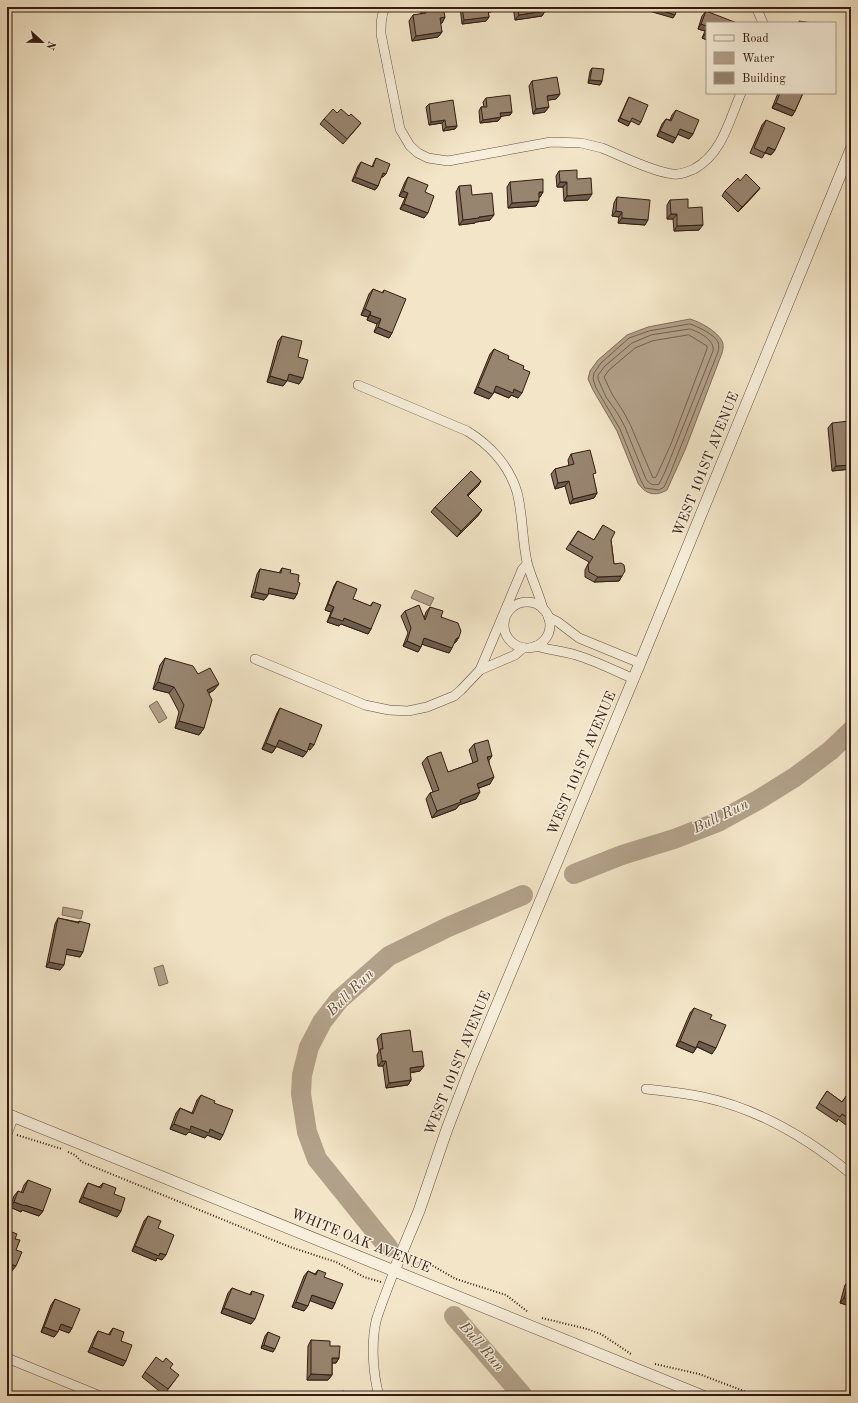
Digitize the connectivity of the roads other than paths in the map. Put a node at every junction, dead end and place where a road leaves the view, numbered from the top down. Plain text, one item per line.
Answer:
1 (385, 7) edge
2 (756, 8) edge
3 (762, 22) edge
4 (741, 94) edge
5 (851, 150) edge
6 (358, 385) dead end
7 (527, 564) junction
8 (507, 607) junction
9 (546, 613) junction
10 (506, 617) junction
11 (499, 627) junction
12 (536, 646) junction
13 (523, 648) junction
14 (255, 659) dead end
15 (640, 663) junction
16 (480, 670) junction
17 (634, 679) junction
18 (646, 1089) dead end
19 (10, 1115) edge
20 (7, 1134) edge
21 (851, 1174) edge
22 (394, 1271) junction
23 (7, 1358) edge
24 (100, 1396) edge
25 (379, 1396) edge
26 (703, 1396) edge

1 - 4 street
2 - 3 street
5 - 15 street, WEST 101ST AVENUE
6 - 7 street
7 - 8 street
7 - 9 street
8 - 10 street
8 - 11 street
9 - 10 street
9 - 12 street
9 - 15 street
10 - 11 street
10 - 13 street
11 - 16 street
12 - 13 street
12 - 17 street
13 - 16 street
14 - 16 street
15 - 17 street, WEST 101ST AVENUE
17 - 22 street, WEST 101ST AVENUE
18 - 21 street
19 - 20 street
19 - 22 street, WHITE OAK AVENUE
22 - 25 street, WEST 101ST AVENUE
22 - 26 street, WHITE OAK AVENUE
23 - 24 street

